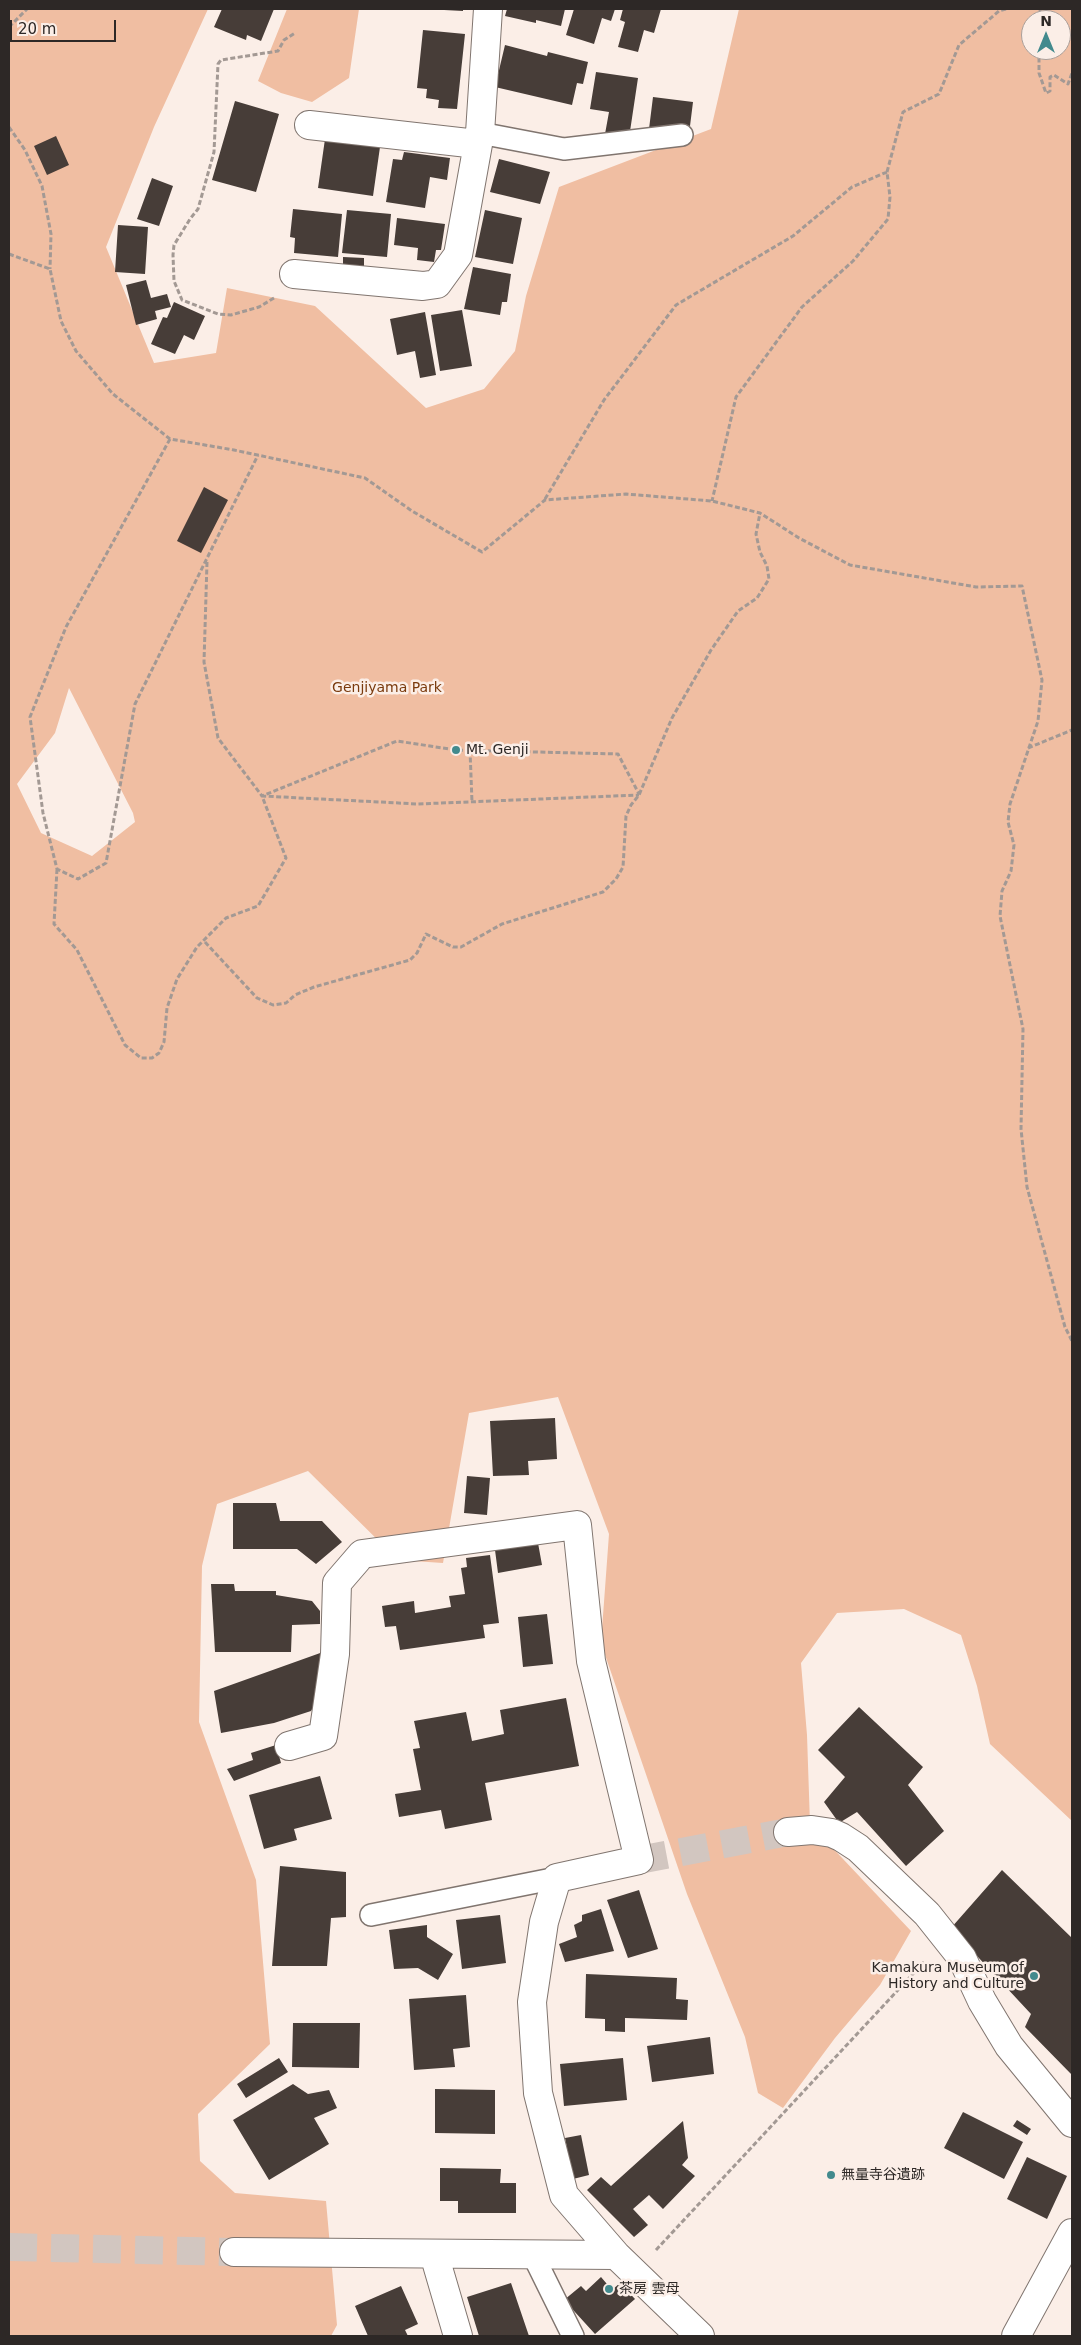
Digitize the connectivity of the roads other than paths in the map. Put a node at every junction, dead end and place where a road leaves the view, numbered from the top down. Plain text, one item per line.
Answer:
1 (488, 9) edge
2 (308, 125) dead end
3 (682, 135) dead end
4 (478, 139) junction
5 (294, 274) road end
6 (289, 1746) dead end
7 (788, 1832) tunnel mouth
8 (557, 1878) junction
9 (371, 1915) dead end
10 (1072, 2123) edge
11 (1072, 2234) edge
12 (234, 2252) tunnel mouth
13 (434, 2254) junction
14 (533, 2255) junction
15 (625, 2264) junction
16 (458, 2336) edge
17 (573, 2336) edge
18 (700, 2336) edge
19 (1016, 2336) edge

1 - 4 street
2 - 4 street
3 - 4 lane
4 - 5 street
6 - 8 street
7 - 10 street
8 - 9 lane
8 - 15 street
11 - 19 street
12 - 13 street
13 - 14 street
13 - 16 street
14 - 15 street
14 - 17 lane
15 - 18 street

